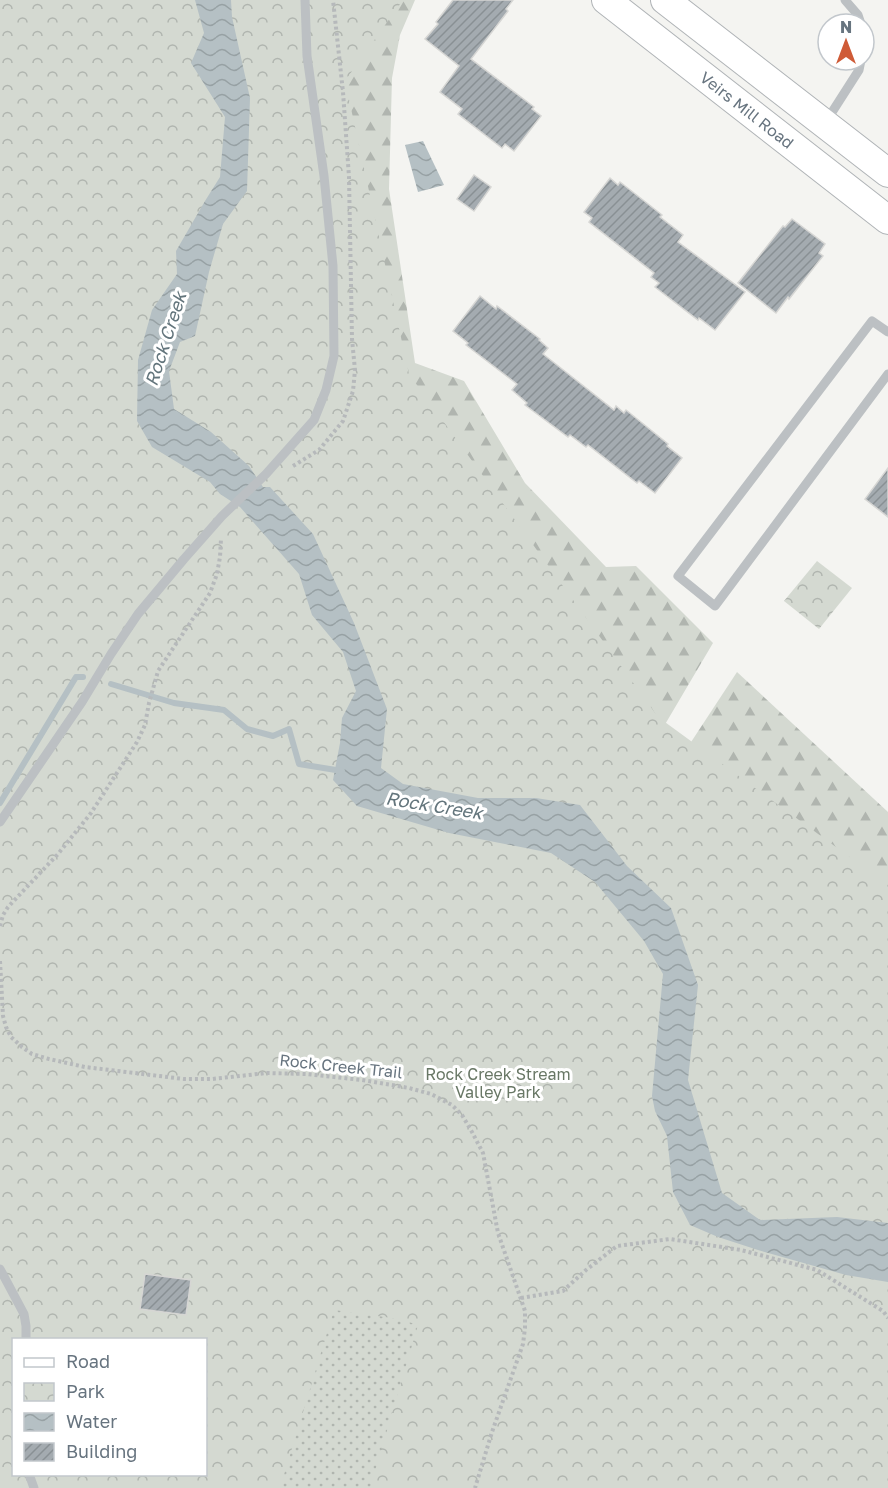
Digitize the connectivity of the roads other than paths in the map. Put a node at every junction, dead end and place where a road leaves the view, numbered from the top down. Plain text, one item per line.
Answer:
1 (305, 0) edge
2 (606, 0) edge
3 (665, 0) edge
4 (845, 0) edge
5 (855, 12) edge
6 (858, 72) edge
7 (824, 124) junction
8 (888, 173) edge
9 (888, 219) edge
10 (888, 332) edge
11 (888, 374) edge
12 (879, 385) junction
13 (888, 391) edge
14 (0, 822) edge
15 (0, 1269) edge
16 (26, 1338) edge

1 - 14 lane
2 - 9 main road, Veirs Mill Road
3 - 7 main road
4 - 5 lane
6 - 7 lane
7 - 8 main road
10 - 12 lane
11 - 12 lane
12 - 13 lane
15 - 16 lane

